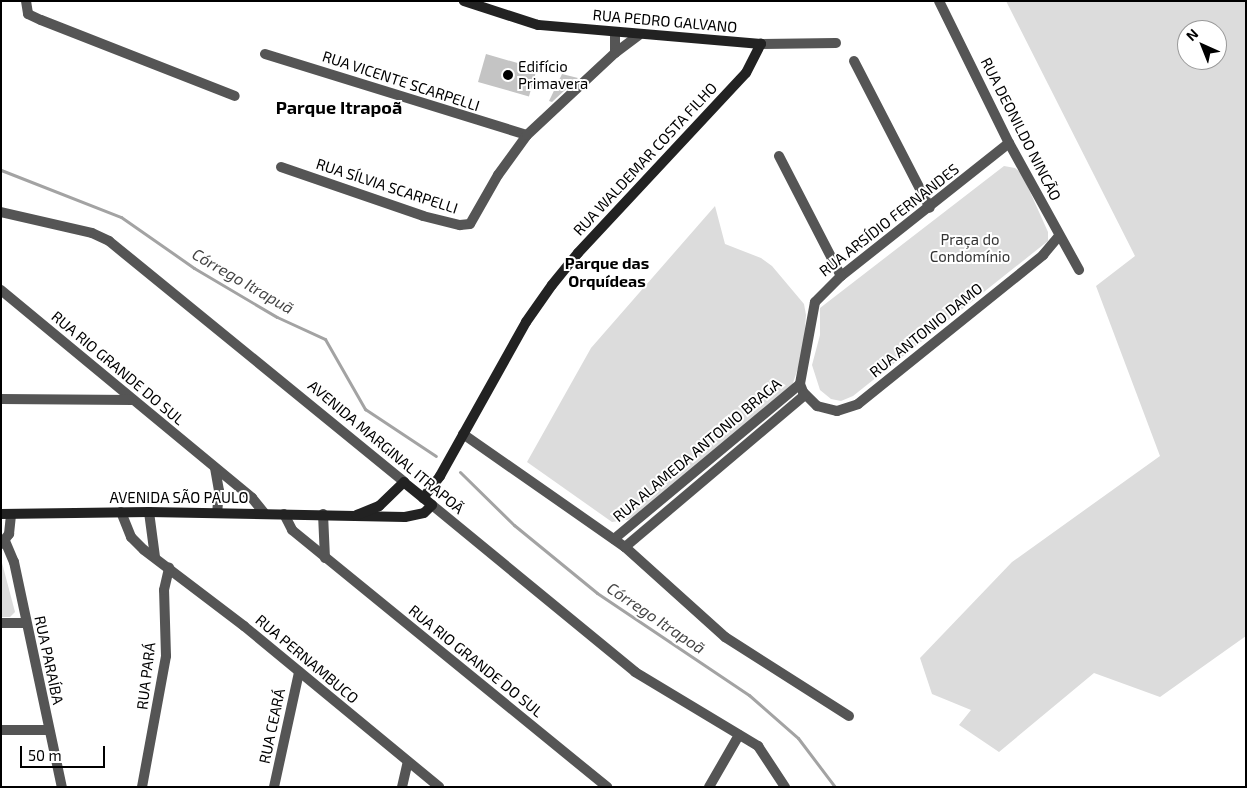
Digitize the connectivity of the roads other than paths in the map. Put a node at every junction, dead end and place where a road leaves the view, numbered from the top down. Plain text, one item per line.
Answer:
1 (26, 1) edge
2 (464, 1) edge
3 (938, 1) edge
4 (614, 33) junction
5 (640, 35) junction
6 (761, 44) junction
7 (836, 44) dead end
8 (265, 54) dead end
9 (615, 54) junction
10 (854, 61) dead end
11 (234, 96) dead end
12 (527, 135) junction
13 (1010, 144) junction
14 (779, 156) dead end
15 (281, 167) dead end
16 (930, 208) junction
17 (1, 212) edge
18 (1059, 236) junction
19 (1079, 270) dead end
20 (841, 276) junction
21 (1, 290) edge
22 (803, 391) junction
23 (1, 399) edge
24 (133, 400) junction
25 (463, 434) junction
26 (215, 468) junction
27 (404, 482) junction
28 (424, 498) junction
29 (432, 506) junction
30 (122, 512) junction
31 (149, 512) junction
32 (217, 513) junction
33 (264, 513) junction
34 (6, 514) edge
35 (284, 514) junction
36 (323, 514) junction
37 (357, 514) junction
38 (614, 539) junction
39 (3, 542) edge
40 (625, 547) junction
41 (155, 557) junction
42 (325, 558) junction
43 (169, 568) junction
44 (1, 623) edge
45 (26, 623) junction
46 (300, 672) junction
47 (848, 716) dead end
48 (1, 730) edge
49 (48, 730) junction
50 (739, 735) junction
51 (408, 762) junction
52 (62, 787) edge
53 (142, 787) edge
54 (274, 787) edge
55 (402, 787) edge
56 (439, 787) edge
57 (607, 787) edge
58 (709, 787) edge
59 (785, 787) edge

1 - 11 street
2 - 4 main road, RUA PEDRO GALVANO
3 - 13 street, RUA DEONILDO NINCÃO
4 - 5 main road, RUA PEDRO GALVANO
4 - 9 street
5 - 6 main road, RUA PEDRO GALVANO
5 - 9 street, RUA SÍLVIA SCARPELLI
6 - 7 street, RUA PEDRO GALVANO
6 - 25 main road, RUA WALDEMAR COSTA FILHO
8 - 12 street, RUA VICENTE SCARPELLI
9 - 12 street, RUA SÍLVIA SCARPELLI
10 - 16 street
12 - 15 street, RUA SÍLVIA SCARPELLI
13 - 16 street, RUA ARSÍDIO FERNANDES
13 - 18 street, RUA DEONILDO NINCÃO
14 - 20 street
16 - 20 street, RUA ARSÍDIO FERNANDES
17 - 27 street, AVENIDA MARGINAL ITRAPOÃ
18 - 19 street, RUA DEONILDO NINCÃO
18 - 22 street, RUA ANTONIO DAMO
20 - 22 street, RUA ARSÍDIO FERNANDES
21 - 24 street, RUA RIO GRANDE DO SUL
22 - 38 street, RUA ALAMEDA ANTONIO BRAGA
22 - 40 street, RUA ALAMEDA ANTONIO BRAGA
23 - 24 street
24 - 26 street, RUA RIO GRANDE DO SUL
25 - 28 main road, RUA WALDEMAR COSTA FILHO
25 - 38 street
26 - 32 street
26 - 33 street, RUA RIO GRANDE DO SUL
27 - 28 main road, AVENIDA MARGINAL ITRAPOÃ
27 - 37 main road, AVENIDA SÃO PAULO
28 - 29 main road, AVENIDA MARGINAL ITRAPOÃ
29 - 37 main road, AVENIDA SÃO PAULO
29 - 50 street, AVENIDA MARGINAL ITRAPOÃ
30 - 31 main road, AVENIDA SÃO PAULO
30 - 34 main road, AVENIDA SÃO PAULO
30 - 41 street, RUA PERNAMBUCO
31 - 32 main road, AVENIDA SÃO PAULO
31 - 41 street
32 - 33 main road, AVENIDA SÃO PAULO
33 - 35 main road, AVENIDA SÃO PAULO
34 - 39 street
35 - 36 main road, AVENIDA SÃO PAULO
35 - 42 street, RUA RIO GRANDE DO SUL
36 - 37 main road, AVENIDA SÃO PAULO
36 - 42 street
38 - 40 street
39 - 45 street, RUA PARAÍBA
40 - 47 street
41 - 43 street, RUA PERNAMBUCO
42 - 57 street, RUA RIO GRANDE DO SUL
43 - 46 street, RUA PERNAMBUCO
43 - 53 street, RUA PARÁ
44 - 45 street
45 - 49 street, RUA PARAÍBA
46 - 51 street, RUA PERNAMBUCO
46 - 54 street, RUA CEARÁ
48 - 49 street
49 - 52 street, RUA PARAÍBA
50 - 58 street
50 - 59 street, AVENIDA MARGINAL ITRAPOÃ
51 - 55 street
51 - 56 street, RUA PERNAMBUCO

